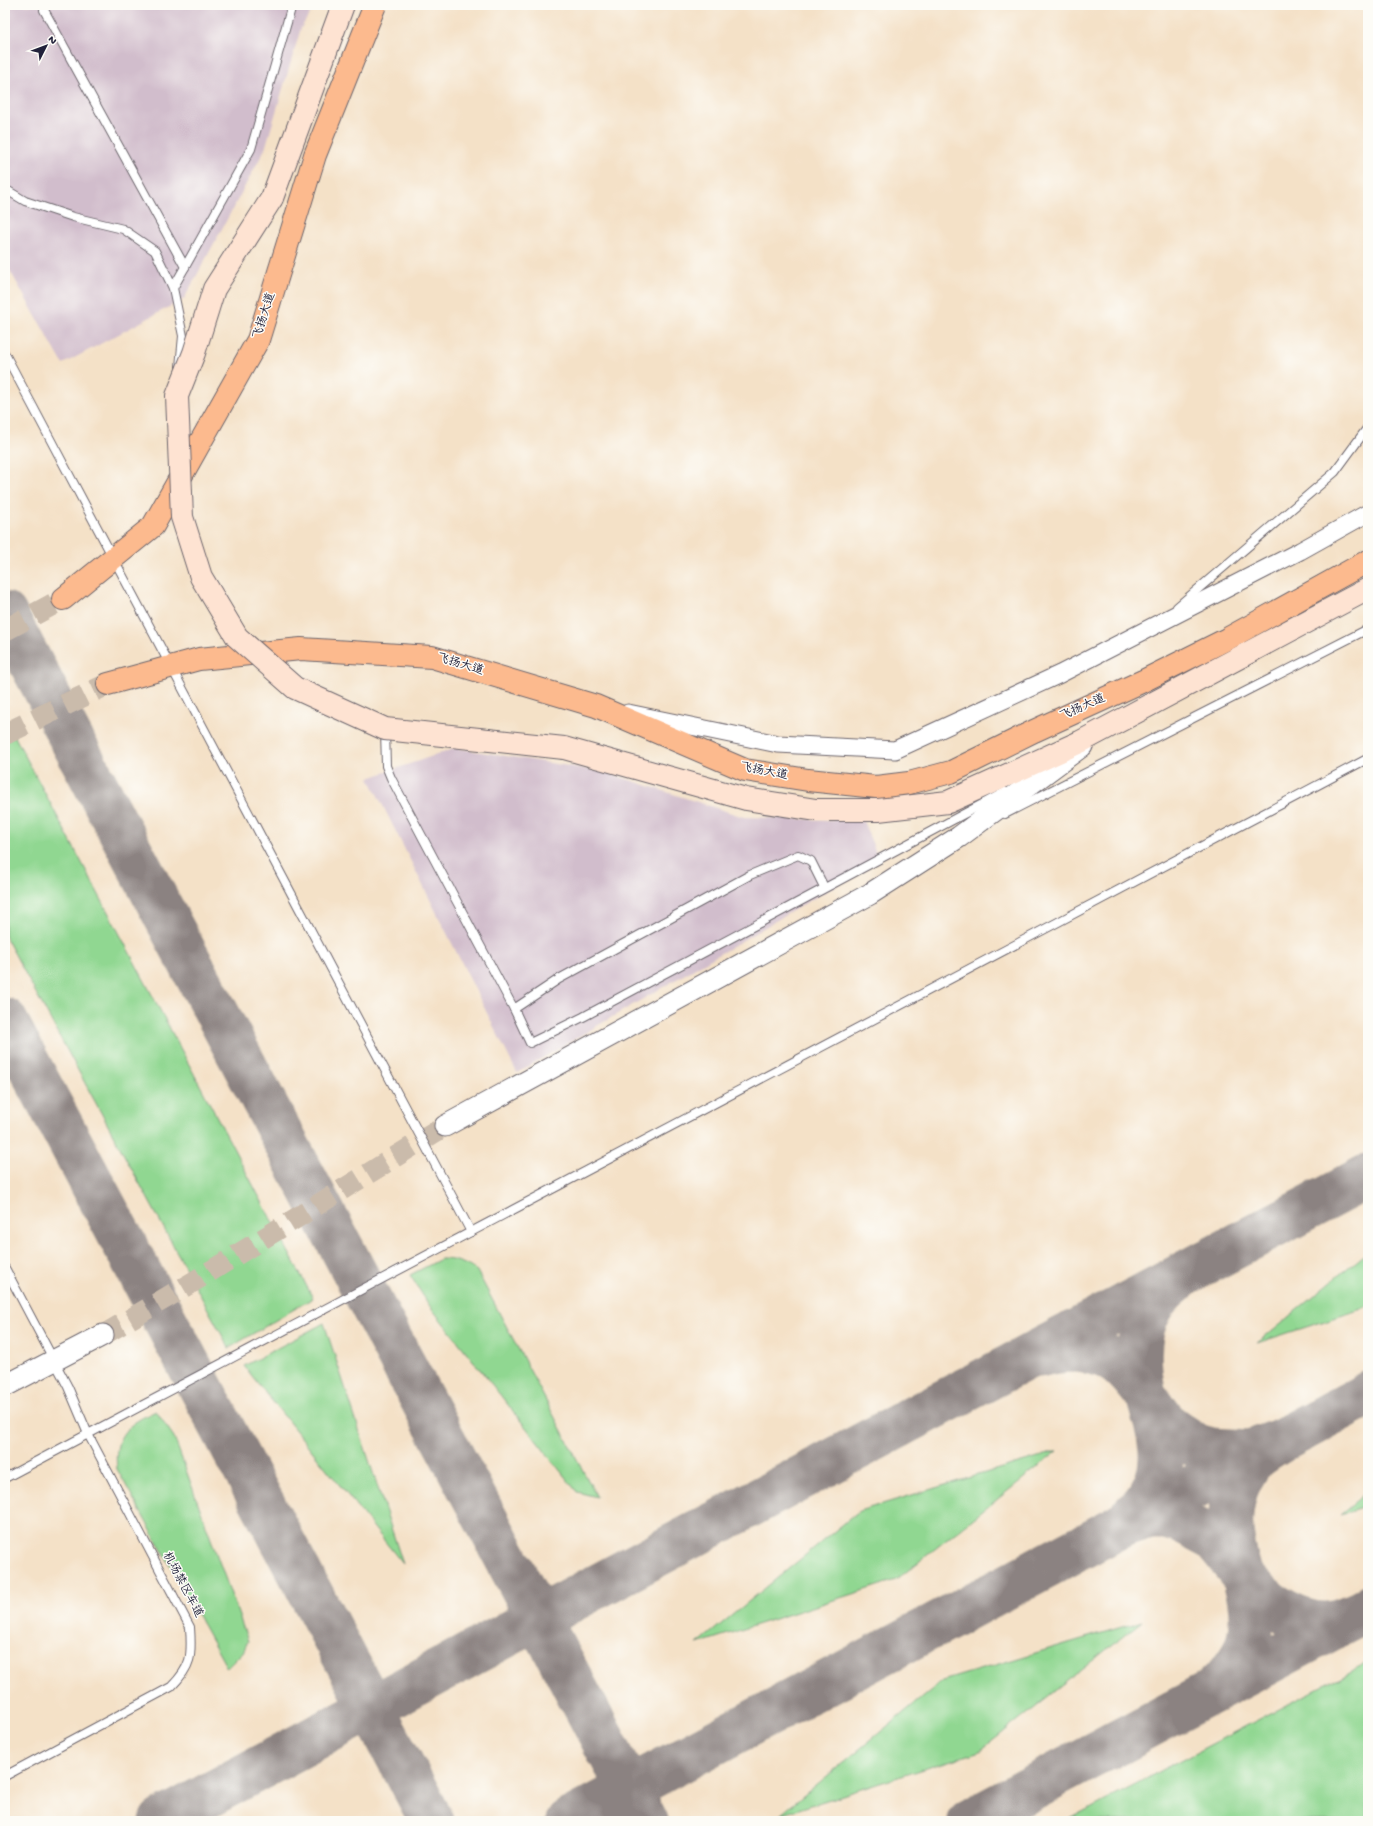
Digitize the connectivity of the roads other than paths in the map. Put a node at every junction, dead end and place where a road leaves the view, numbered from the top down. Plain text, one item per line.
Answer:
1 (44, 5) edge
2 (292, 5) edge
3 (343, 5) edge
4 (375, 5) edge
5 (5, 189) edge
6 (185, 267) junction
7 (173, 288) junction
8 (5, 354) edge
9 (178, 396) junction
10 (1368, 427) edge
11 (1368, 513) edge
12 (1368, 561) edge
13 (1368, 578) edge
14 (1368, 589) edge
15 (63, 599) tunnel mouth
16 (1157, 624) junction
17 (1368, 629) edge
18 (1227, 639) junction
19 (108, 684) tunnel mouth
20 (596, 706) junction
21 (385, 729) junction
22 (1104, 730) junction
23 (1368, 761) edge
24 (1048, 772) junction
25 (959, 837) junction
26 (824, 887) junction
27 (514, 1009) junction
28 (445, 1126) tunnel mouth
29 (471, 1232) junction
30 (5, 1268) edge
31 (103, 1335) tunnel mouth
32 (5, 1386) edge
33 (88, 1434) junction
34 (5, 1478) edge
35 (5, 1776) edge

1 - 6 lane
2 - 6 lane
3 - 9 main road, bridge
4 - 15 main road, 飞扬大道
5 - 7 lane
6 - 7 lane
7 - 9 lane, bridge
8 - 29 lane
9 - 21 main road, bridge
10 - 16 lane
11 - 16 street
12 - 18 main road, 飞扬大道
13 - 18 main road
14 - 22 main road
16 - 20 street
17 - 25 lane
18 - 20 main road, 飞扬大道
19 - 20 main road, 飞扬大道
21 - 22 main road, bridge
21 - 27 lane
22 - 24 street
23 - 29 lane
24 - 25 street
24 - 26 lane
25 - 28 street
26 - 27 lane
26 - 27 lane
29 - 33 lane
30 - 33 lane, 机场禁区车道
31 - 32 street
33 - 34 lane
33 - 35 lane, 机场禁区车道

